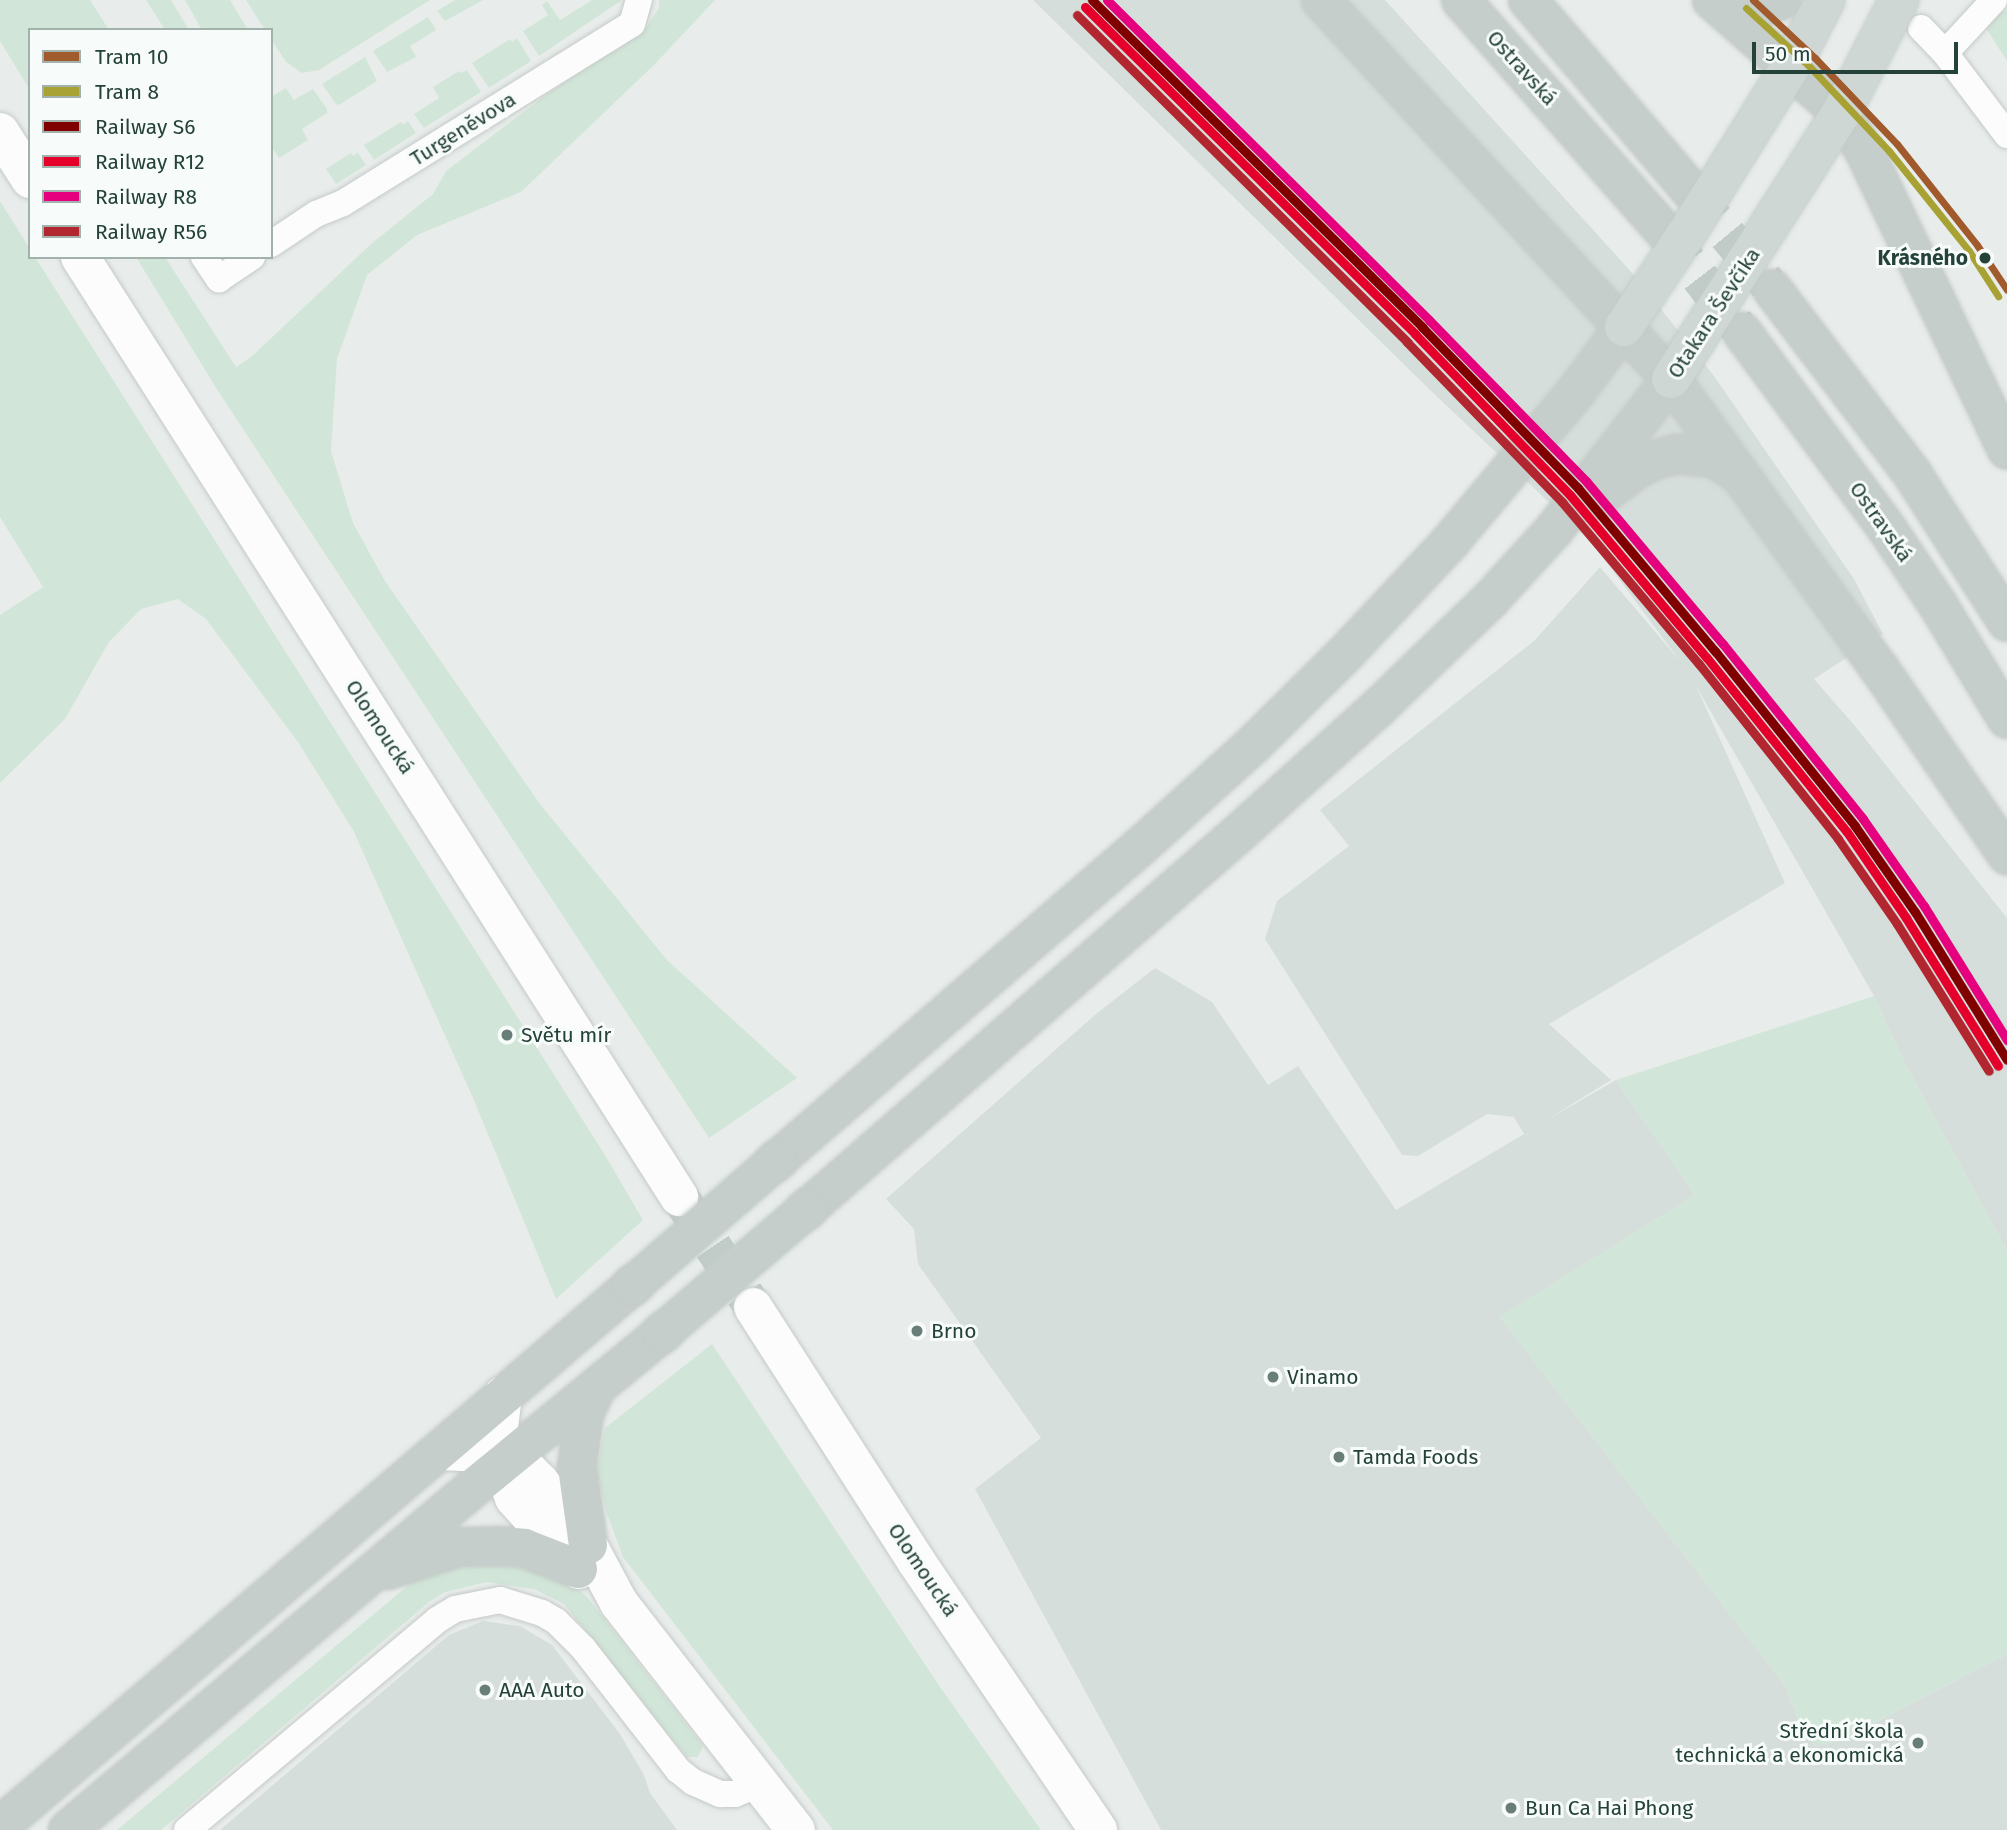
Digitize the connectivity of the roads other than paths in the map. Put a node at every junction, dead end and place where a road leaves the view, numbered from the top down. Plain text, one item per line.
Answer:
1 (639, 0) edge
2 (1321, 0) edge
3 (1461, 0) edge
4 (1528, 0) edge
5 (1712, 0) edge
6 (1718, 0) edge
7 (1781, 0) edge
8 (1825, 0) edge
9 (1994, 0) edge
10 (1910, 14) edge
11 (1945, 54) junction
12 (1791, 66) junction
13 (1842, 113) junction
14 (0, 132) edge
15 (2007, 135) edge
16 (28, 176) edge
17 (1691, 191) tunnel mouth
18 (1665, 232) tunnel mouth
19 (273, 243) edge
20 (81, 259) edge
21 (205, 259) edge
22 (249, 259) edge
23 (1772, 289) tunnel mouth
24 (1624, 327) junction
25 (1742, 332) tunnel mouth
26 (1671, 379) junction
27 (2006, 447) edge
28 (1742, 476) junction
29 (1553, 530) junction
30 (2007, 622) edge
31 (2007, 719) edge
32 (2007, 855) edge
33 (680, 1197) tunnel mouth
34 (753, 1307) tunnel mouth
35 (596, 1388) junction
36 (503, 1395) junction
37 (441, 1451) junction
38 (507, 1461) junction
39 (583, 1557) junction
40 (355, 1587) junction
41 (760, 1783) junction
42 (0, 1826) edge
43 (68, 1830) edge
44 (187, 1830) edge
45 (796, 1830) edge
46 (1098, 1830) edge

1 - 19 street, Turgeněvova
2 - 24 highway
3 - 18 highway, Ostravská
4 - 17 highway
5 - 12 highway
6 - 7 highway
8 - 12 main road
9 - 11 street
10 - 11 street
10 - 13 main road, Otakara Ševčíka, bridge
11 - 15 street
12 - 13 highway
12 - 24 main road, bridge
13 - 26 main road, Otakara Ševčíka, bridge
13 - 27 highway
14 - 16 main road
20 - 33 main road, Olomoucká
21 - 22 street
23 - 30 highway
24 - 26 highway
24 - 36 highway, bridge
25 - 31 highway, Ostravská
26 - 28 highway
26 - 29 highway, Otakara Ševčíka
28 - 29 highway
28 - 32 highway
29 - 35 highway, Otakara Ševčíka, bridge
34 - 46 main road, Olomoucká
35 - 38 highway, Otakara Ševčíka
35 - 39 highway
36 - 37 highway
36 - 38 main road
37 - 38 main road
37 - 42 highway
38 - 39 main road
38 - 40 highway, Otakara Ševčíka
39 - 40 highway
39 - 41 main road
40 - 43 highway
41 - 44 street
41 - 45 main road

